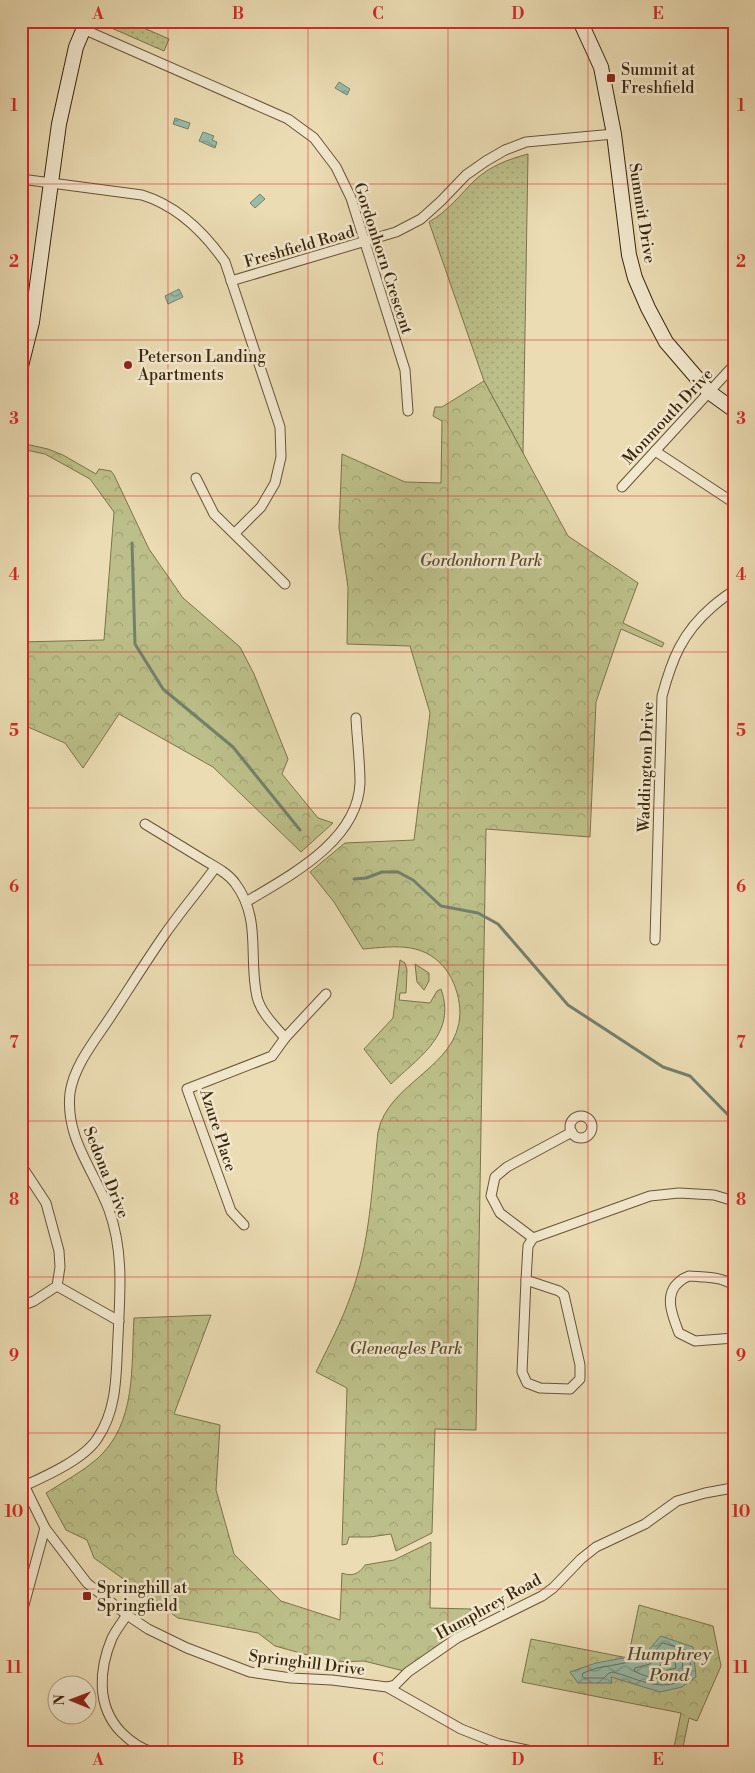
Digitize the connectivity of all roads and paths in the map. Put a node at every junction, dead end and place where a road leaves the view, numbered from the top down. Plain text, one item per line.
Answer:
1 (580, 21) edge
2 (85, 25) edge
3 (614, 134) junction
4 (21, 179) edge
5 (51, 182) junction
6 (364, 242) junction
7 (231, 281) junction
8 (734, 365) edge
9 (21, 366) edge
10 (709, 392) junction
11 (734, 410) edge
12 (408, 411) dead end
13 (655, 451) junction
14 (196, 478) dead end
15 (622, 487) dead end
16 (734, 503) edge
17 (235, 533) junction
18 (285, 584) dead end
19 (734, 591) edge
20 (356, 718) dead end
21 (146, 824) dead end
22 (216, 868) junction
23 (246, 902) junction
24 (655, 940) dead end
25 (326, 994) dead end
26 (285, 1038) junction
27 (572, 1132) dead end
28 (21, 1165) edge
29 (734, 1201) edge
30 (244, 1225) dead end
31 (534, 1238) junction
32 (526, 1280) junction
33 (57, 1286) junction
34 (734, 1286) edge
35 (21, 1306) edge
36 (119, 1321) junction
37 (734, 1338) edge
38 (23, 1482) edge
39 (734, 1486) edge
40 (46, 1528) junction
41 (127, 1615) junction
42 (21, 1616) edge
43 (387, 1687) junction
44 (153, 1752) edge
45 (536, 1752) edge

1 - 3 main road, Summit Drive
2 - 5 main road
2 - 6 street, Gordonhorn Crescent
3 - 6 street, Freshfield Road
3 - 10 main road, Summit Drive
4 - 5 street
5 - 7 street
5 - 9 main road
6 - 7 street, Freshfield Road
6 - 12 street, Gordonhorn Crescent
7 - 17 street
8 - 10 street, Monmouth Drive
10 - 11 main road, Summit Drive
10 - 13 street, Monmouth Drive
13 - 15 street, Monmouth Drive
13 - 16 street
14 - 17 street
17 - 18 street
19 - 24 street, Waddington Drive
20 - 23 street
21 - 22 street
22 - 23 street
22 - 36 street, Sedona Drive
23 - 26 street
25 - 26 street, Azure Place
26 - 30 street, Azure Place
27 - 31 street
28 - 33 street
29 - 31 street
31 - 32 street
32 - 32 street
33 - 35 street
33 - 36 street
34 - 37 street
36 - 38 street, Sedona Drive
38 - 40 street, Springhill Drive
39 - 43 street, Humphrey Road
40 - 41 street, Springhill Drive
40 - 42 street
41 - 43 street, Springhill Drive
41 - 44 street
43 - 45 street, Springhill Drive

